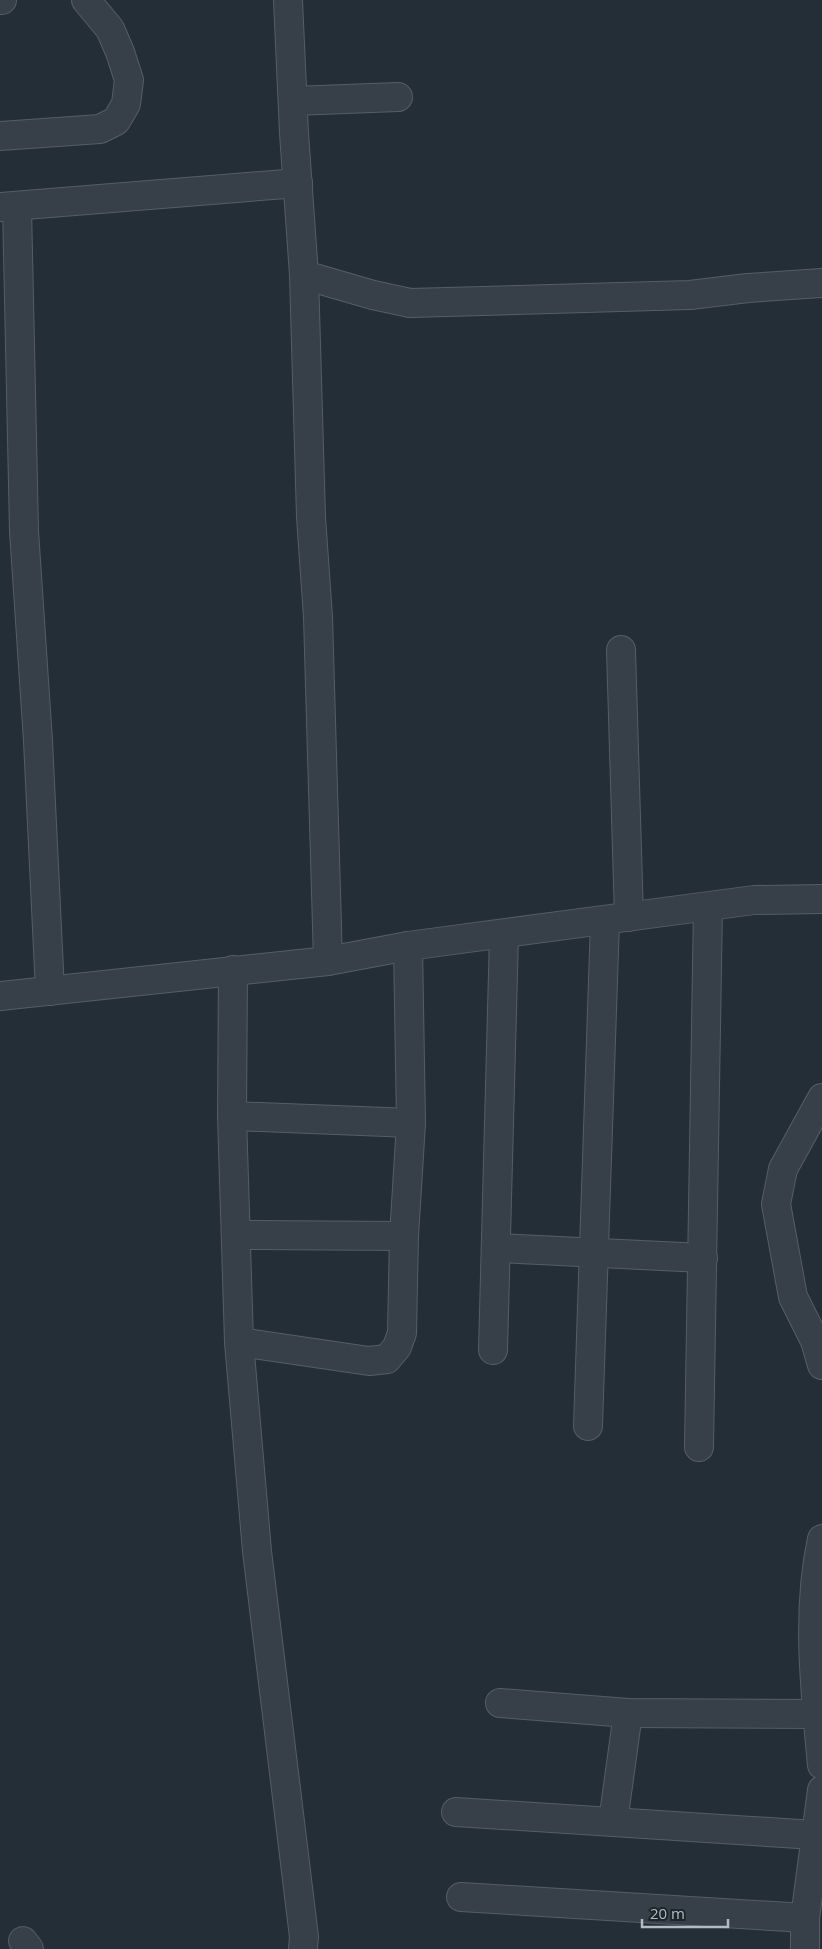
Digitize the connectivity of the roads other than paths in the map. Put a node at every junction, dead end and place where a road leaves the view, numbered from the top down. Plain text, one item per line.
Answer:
1 (86, 0) edge
2 (288, 0) edge
3 (398, 97) dead end
4 (293, 102) junction
5 (0, 136) edge
6 (298, 183) junction
7 (9, 207) edge
8 (304, 274) junction
9 (822, 283) edge
10 (621, 650) dead end
11 (822, 898) edge
12 (708, 907) junction
13 (617, 919) junction
14 (504, 935) junction
15 (408, 946) junction
16 (328, 961) junction
17 (233, 970) junction
18 (50, 991) junction
19 (0, 996) edge
20 (822, 1098) edge
21 (232, 1116) junction
22 (411, 1123) junction
23 (236, 1235) junction
24 (404, 1236) junction
25 (496, 1248) junction
26 (594, 1251) junction
27 (703, 1258) junction
28 (239, 1342) junction
29 (493, 1350) dead end
30 (822, 1365) edge
31 (588, 1426) dead end
32 (699, 1447) dead end
33 (822, 1539) edge
34 (500, 1703) dead end
35 (628, 1713) junction
36 (817, 1714) junction
37 (822, 1765) edge
38 (822, 1790) edge
39 (456, 1812) dead end
40 (613, 1822) junction
41 (814, 1835) junction
42 (817, 1879) edge
43 (461, 1897) dead end
44 (805, 1918) junction
45 (303, 1949) edge
46 (805, 1949) edge

1 - 5 street
2 - 4 street
3 - 4 street
4 - 6 street
6 - 7 street
6 - 8 street
7 - 18 street
8 - 9 street
8 - 16 street
10 - 13 street
11 - 12 street
12 - 13 street
12 - 27 street
13 - 14 street
13 - 26 street
14 - 15 street
14 - 25 street
15 - 16 street
15 - 22 street
16 - 17 street
17 - 18 street
17 - 21 street
18 - 19 street
20 - 30 street
21 - 22 street
21 - 23 street
22 - 24 street
23 - 24 street
23 - 28 street
24 - 28 street
25 - 26 street
25 - 29 street
26 - 27 street
26 - 31 street
27 - 32 street
28 - 45 street
33 - 36 street
34 - 35 street
35 - 36 street
35 - 40 street
36 - 37 street
38 - 41 street
39 - 40 street
40 - 41 street
41 - 42 street
42 - 44 street
43 - 44 street
44 - 46 street

